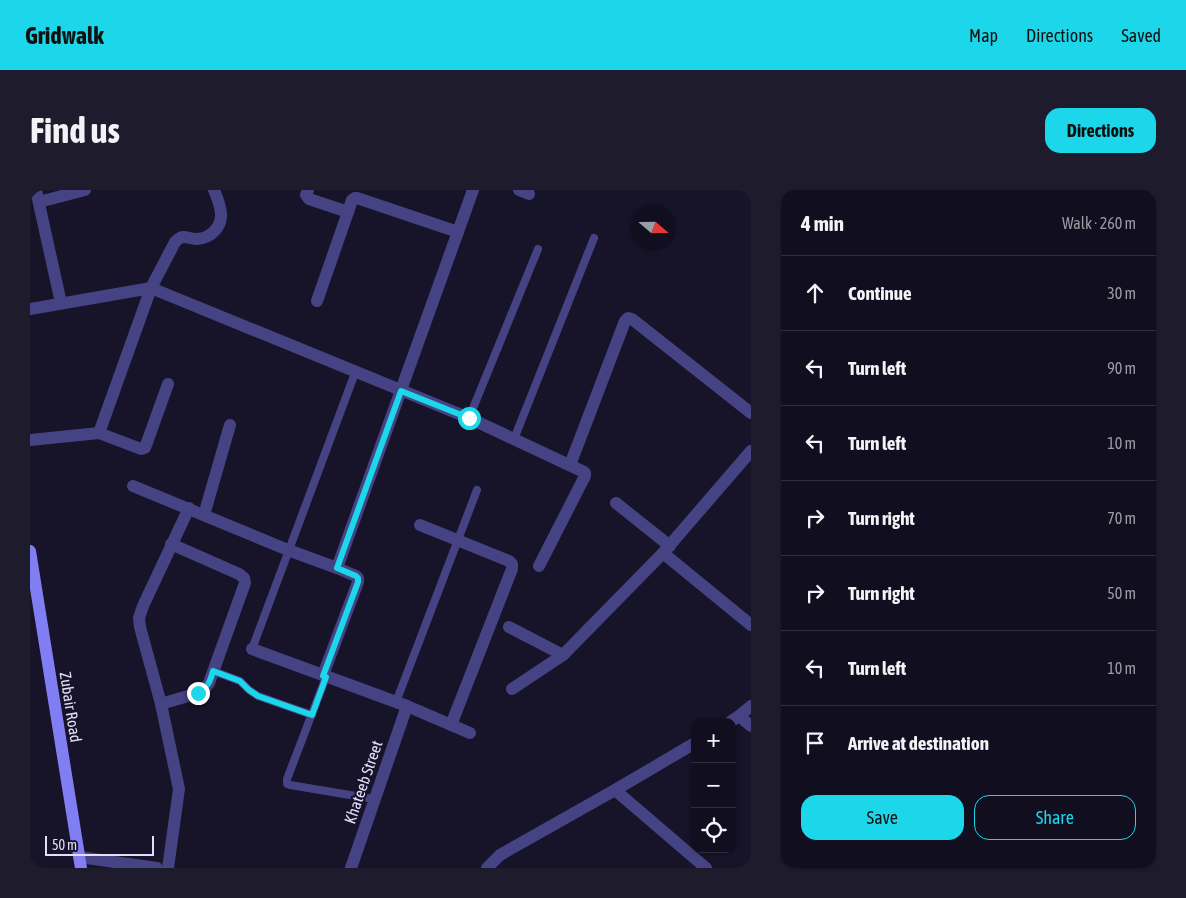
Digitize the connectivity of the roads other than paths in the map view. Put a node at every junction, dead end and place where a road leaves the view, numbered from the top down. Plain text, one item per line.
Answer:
1 (85, 190) edge
2 (214, 190) edge
3 (308, 190) edge
4 (473, 190) edge
5 (38, 196) edge
6 (348, 212) junction
7 (458, 232) junction
8 (594, 238) dead end
9 (538, 249) dead end
10 (151, 288) junction
11 (317, 301) dead end
12 (60, 303) junction
13 (30, 309) edge
14 (355, 372) junction
15 (168, 384) dead end
16 (401, 391) junction
17 (751, 413) edge
18 (469, 418) junction
19 (230, 425) dead end
20 (99, 433) junction
21 (514, 439) junction
22 (30, 440) edge
23 (751, 451) edge
24 (570, 465) junction
25 (133, 486) dead end
26 (477, 490) dead end
27 (616, 502) dead end
28 (188, 508) junction
29 (204, 515) junction
30 (420, 525) dead end
31 (458, 540) junction
32 (171, 544) junction
33 (666, 549) junction
34 (288, 550) junction
35 (30, 551) edge
36 (539, 566) dead end
37 (337, 568) junction
38 (34, 609) edge
39 (751, 625) edge
40 (509, 627) dead end
41 (252, 649) joint
42 (563, 655) junction
43 (213, 671) junction
44 (325, 676) junction
45 (512, 689) dead end
46 (161, 704) junction
47 (401, 704) junction
48 (751, 706) edge
49 (312, 715) junction
50 (736, 718) edge
51 (736, 719) edge
52 (451, 725) junction
53 (751, 726) edge
54 (470, 733) dead end
55 (691, 745) edge
56 (615, 790) junction
57 (374, 799) junction
58 (80, 862) edge
59 (157, 868) edge
60 (168, 868) edge
61 (351, 868) edge
62 (487, 868) edge
63 (706, 868) edge

1 - 5 street
2 - 10 street
3 - 6 street
4 - 7 street
5 - 12 street
6 - 7 street
6 - 11 street
7 - 16 street
8 - 21 lane
9 - 18 lane
10 - 12 street
10 - 14 street
10 - 20 street
12 - 13 street
14 - 16 street
14 - 34 lane
15 - 20 street
16 - 18 street
16 - 37 street
17 - 24 street
18 - 21 street
19 - 29 street
20 - 22 street
21 - 24 street
23 - 33 street
24 - 36 street
25 - 28 street
26 - 31 lane
27 - 33 street
28 - 29 street
28 - 32 street
29 - 34 street
30 - 31 street
31 - 47 lane
31 - 52 street
32 - 43 street
32 - 46 street
33 - 39 street
33 - 42 street
34 - 37 street
34 - 41 lane
35 - 38 street, Zubair Road
37 - 44 street
38 - 58 street, Zubair Road
40 - 42 street
41 - 44 street
42 - 45 street
43 - 46 street
43 - 49 lane
44 - 47 street
44 - 49 lane
46 - 60 street
47 - 52 street
47 - 57 street, Khateeb Street
48 - 50 street
49 - 57 lane
51 - 53 street
52 - 54 street
55 - 56 street
56 - 62 street
56 - 63 street
57 - 61 street, Khateeb Street
58 - 59 street

